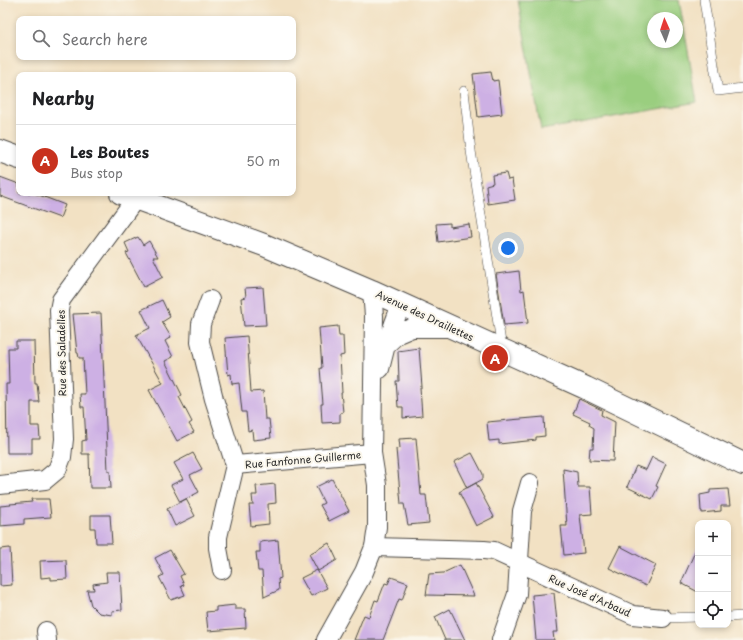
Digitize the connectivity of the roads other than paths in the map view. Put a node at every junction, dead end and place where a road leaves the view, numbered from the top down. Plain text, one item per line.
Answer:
1 (704, 0) edge
2 (743, 88) edge
3 (464, 91) dead end
4 (0, 151) edge
5 (16, 157) edge
6 (128, 196) edge
7 (372, 291) junction
8 (210, 300) dead end
9 (401, 304) junction
10 (452, 328) junction
11 (386, 345) junction
12 (503, 351) junction
13 (372, 405) junction
14 (372, 453) junction
15 (743, 464) edge
16 (235, 465) junction
17 (530, 483) dead end
18 (0, 485) edge
19 (374, 547) junction
20 (519, 564) junction
21 (222, 570) dead end
22 (731, 616) edge
23 (743, 616) edge
24 (695, 617) edge
25 (663, 618) joint
26 (326, 640) edge
27 (501, 640) edge

1 - 2 lane
3 - 12 lane
4 - 5 street
6 - 7 street, Avenue des Draillettes
6 - 18 street, Rue des Saladelles
7 - 9 street, Avenue des Draillettes
7 - 13 street
8 - 16 street, Rue Fanfonne Guillerme
9 - 10 street, Avenue des Draillettes
9 - 11 street
10 - 11 street
10 - 12 street, Avenue des Draillettes
11 - 13 street
12 - 15 street, Avenue des Draillettes
13 - 14 street
14 - 16 street, Rue Fanfonne Guillerme
14 - 19 street
16 - 21 street, Rue Fanfonne Guillerme
17 - 20 street
19 - 20 street, Rue José d'Arbaud
19 - 26 street
20 - 25 street, Rue José d'Arbaud
20 - 27 street
22 - 23 lane
24 - 25 lane

